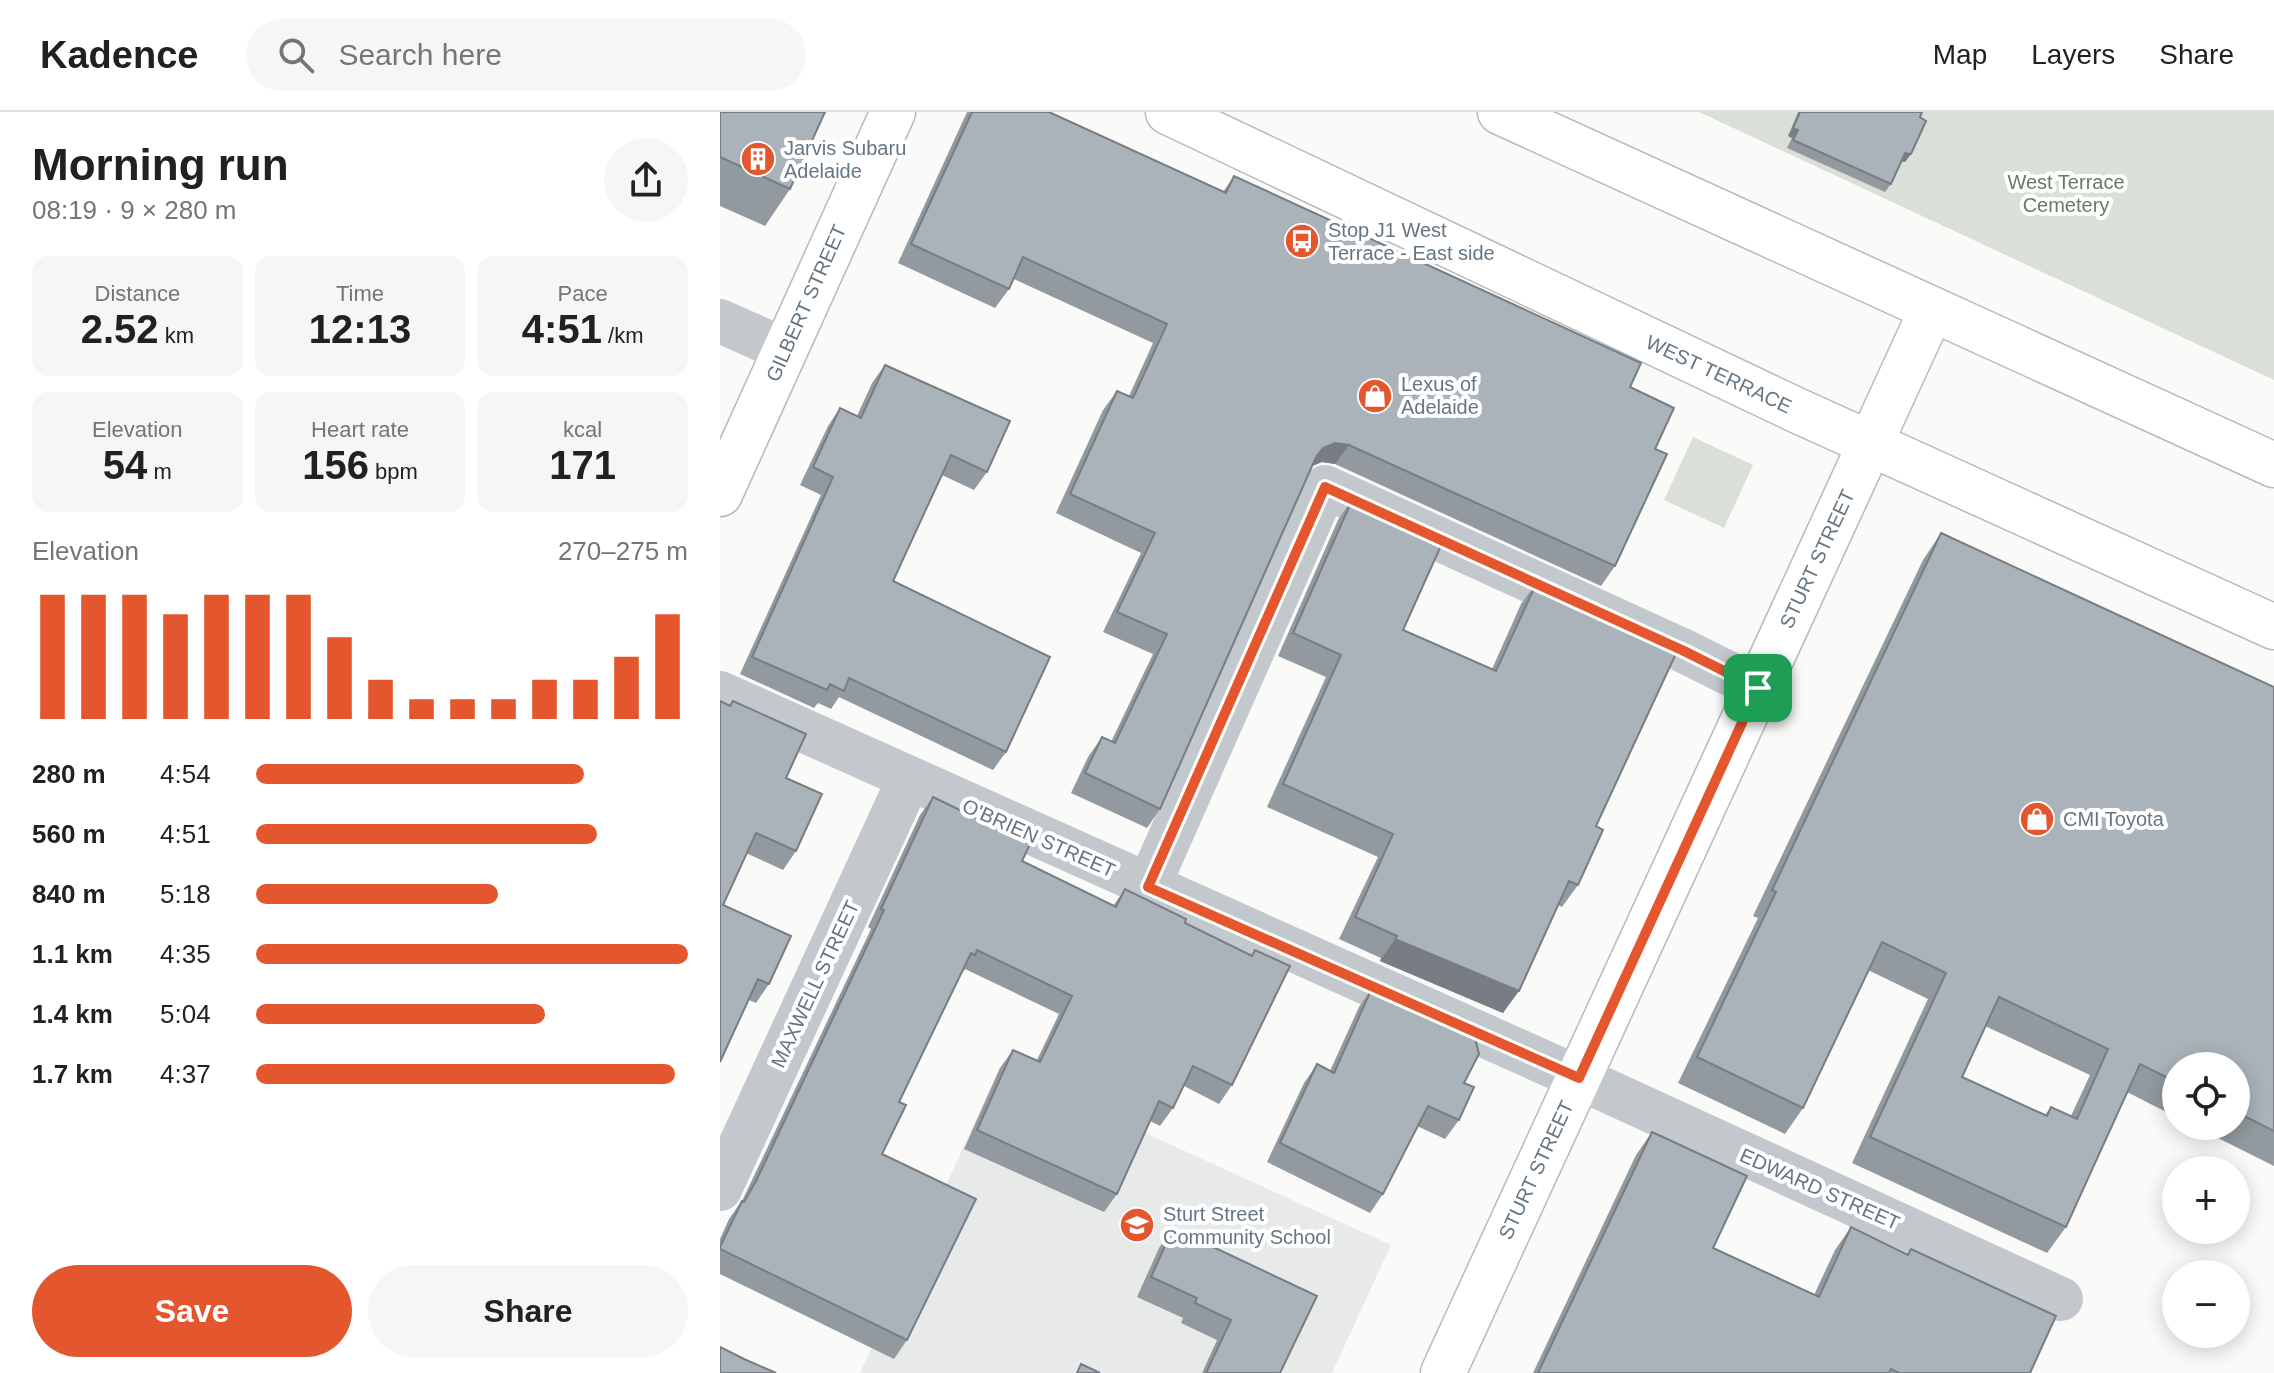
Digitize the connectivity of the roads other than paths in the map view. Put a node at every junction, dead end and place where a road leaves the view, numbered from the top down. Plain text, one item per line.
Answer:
1 (893, 112) edge
2 (1168, 112) edge
3 (1500, 112) edge
4 (1932, 309) junction
5 (720, 321) edge
6 (785, 350) junction
7 (1870, 444) junction
8 (2274, 465) edge
9 (720, 494) edge
10 (2274, 627) edge
11 (1758, 688) junction
12 (720, 693) edge
13 (909, 779) junction
14 (1148, 887) junction
15 (1579, 1078) junction
16 (720, 1189) edge
17 (2061, 1299) dead end
18 (1443, 1373) edge

1 - 6 main road, GILBERT STREET
2 - 7 main road, WEST TERRACE
3 - 4 main road
4 - 7 main road, STURT STREET
4 - 8 main road
5 - 6 street
6 - 9 main road, GILBERT STREET
7 - 10 main road, WEST TERRACE
7 - 11 main road, STURT STREET
11 - 14 street
11 - 15 main road, STURT STREET
12 - 13 street, O'BRIEN STREET
13 - 14 street, O'BRIEN STREET
13 - 16 street, MAXWELL STREET
14 - 15 street, O'BRIEN STREET
15 - 17 street, EDWARD STREET
15 - 18 main road, STURT STREET

